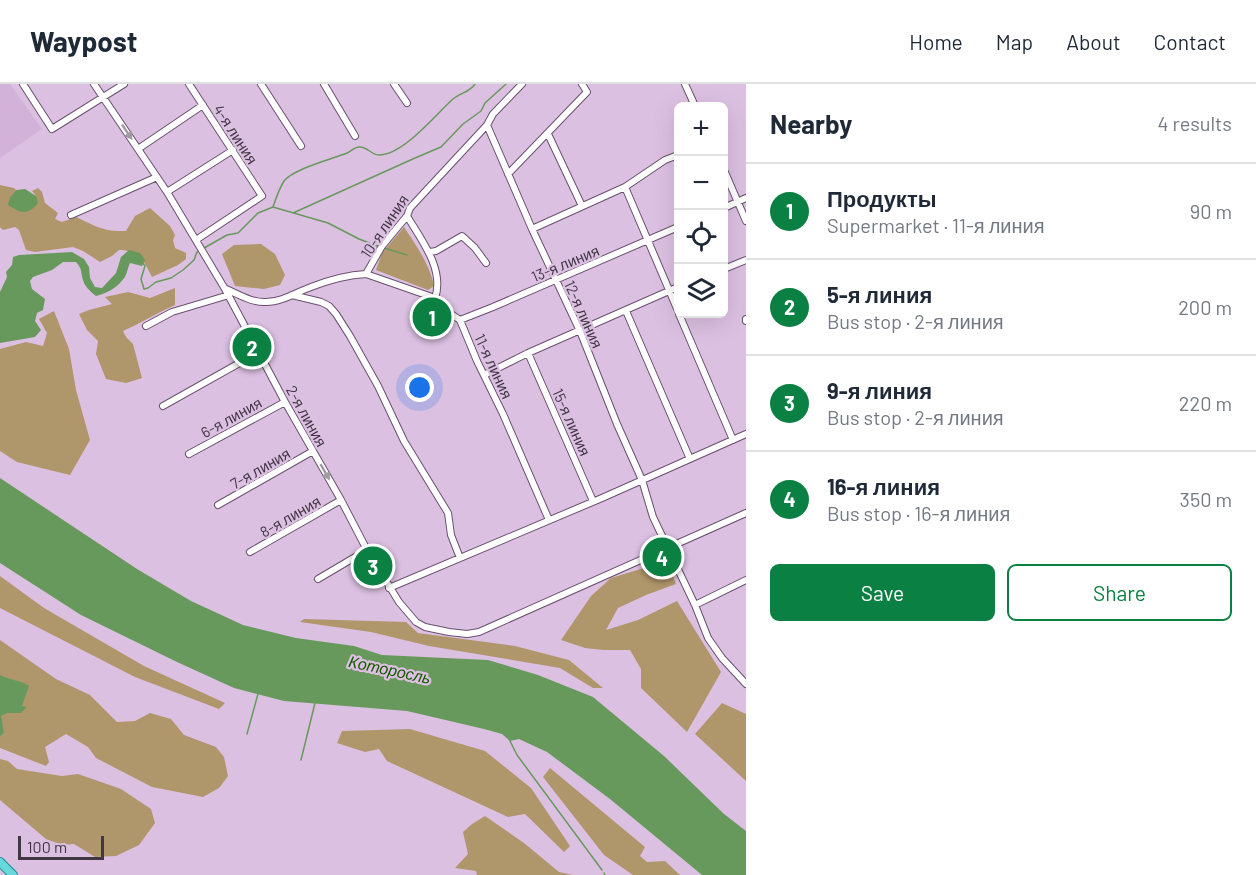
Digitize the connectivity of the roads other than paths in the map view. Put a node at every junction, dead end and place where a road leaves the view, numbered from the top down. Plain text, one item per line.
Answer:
1 (23, 84) edge
2 (94, 84) edge
3 (124, 84) edge
4 (189, 84) edge
5 (261, 84) edge
6 (324, 84) edge
7 (394, 84) edge
8 (522, 84) edge
9 (582, 84) edge
10 (685, 84) edge
11 (103, 98) junction
12 (693, 102) edge
13 (407, 103) dead end
14 (203, 105) junction
15 (486, 125) junction
16 (548, 134) junction
17 (355, 136) dead end
18 (301, 146) dead end
19 (138, 149) junction
20 (233, 150) junction
21 (675, 156) edge
22 (508, 174) junction
23 (157, 177) junction
24 (728, 181) edge
25 (625, 187) junction
26 (167, 192) junction
27 (746, 198) edge
28 (738, 202) junction
29 (582, 206) junction
30 (728, 206) edge
31 (71, 215) dead end
32 (407, 216) junction
33 (746, 221) edge
34 (532, 229) junction
35 (674, 229) edge
36 (648, 240) junction
37 (197, 243) junction
38 (430, 252) junction
39 (746, 260) edge
40 (486, 263) dead end
41 (728, 267) edge
42 (366, 274) junction
43 (556, 280) junction
44 (674, 289) edge
45 (670, 291) junction
46 (227, 292) junction
47 (292, 295) junction
48 (435, 298) junction
49 (674, 300) edge
50 (626, 311) junction
51 (682, 318) edge
52 (460, 320) junction
53 (146, 326) dead end
54 (580, 332) junction
55 (259, 352) junction
56 (528, 353) junction
57 (484, 375) junction
58 (285, 402) junction
59 (163, 406) dead end
60 (746, 434) edge
61 (733, 440) junction
62 (313, 451) junction
63 (189, 454) dead end
64 (690, 459) junction
65 (642, 480) junction
66 (341, 500) junction
67 (593, 501) junction
68 (218, 505) dead end
69 (746, 513) edge
70 (549, 520) junction
71 (668, 549) junction
72 (367, 550) junction
73 (250, 552) dead end
74 (460, 558) junction
75 (318, 579) dead end
76 (746, 580) edge
77 (389, 588) junction
78 (695, 604) junction
79 (746, 684) edge
80 (0, 862) edge
81 (13, 875) edge

1 - 11 street
2 - 11 street
3 - 11 street
4 - 14 street, 4-я линия
5 - 18 street
6 - 17 street
7 - 13 street
8 - 15 street, 10-я линия
9 - 16 street
10 - 12 street
11 -> 19 street
14 - 19 street
14 - 20 street, 4-я линия
15 - 22 street, 12-я линия
15 - 32 street, 10-я линия
16 - 22 street
16 - 29 street
19 - 23 street
20 - 26 street
20 - 37 street, 4-я линия
21 - 25 street
22 - 34 street, 12-я линия
23 - 26 street
23 - 31 street
24 - 28 street
25 - 29 street
25 - 36 street
26 - 37 street
27 - 28 street
28 - 30 street
28 - 33 street
29 - 34 street
32 - 38 street
32 - 42 street, 10-я линия
34 - 43 street, 12-я линия
35 - 36 street, 13-я линия
36 - 43 street, 13-я линия
36 - 45 street
37 - 46 street, 2-я линия
38 - 40 street
38 - 48 street
39 - 41 street
42 - 47 street, 10-я линия
42 - 48 street, 11-я линия
43 - 52 street, 13-я линия
43 - 54 street, 12-я линия
44 - 45 street
45 - 49 street
45 - 50 street
46 - 47 street, 10-я линия
46 - 53 street
46 - 55 street, 2-я линия
47 - 74 street
48 - 52 street, 11-я линия
50 - 54 street
50 - 64 street
51 - 61 street
52 - 57 street, 11-я линия
54 - 56 street
54 - 65 street, 12-я линия
55 - 58 street, 2-я линия
55 - 59 street
56 - 57 street
56 - 67 street, 15-я линия
57 - 70 street, 11-я линия
58 - 62 street, 2-я линия
58 - 63 street, 6-я линия
60 - 61 street
61 - 64 street
62 -> 66 street, 2-я линия
62 - 68 street, 7-я линия
64 - 65 street
65 - 67 street
65 - 71 street, 12-я линия
66 - 72 street, 2-я линия
66 - 73 street, 8-я линия
67 - 70 street
69 - 71 street, 2-я линия
70 - 74 street
71 - 77 street, 2-я линия
71 - 78 street, 12-я линия
72 - 75 street
72 - 77 street, 2-я линия
74 - 77 street
76 - 78 street
78 - 79 street, 12-я линия
80 - 81 main road

